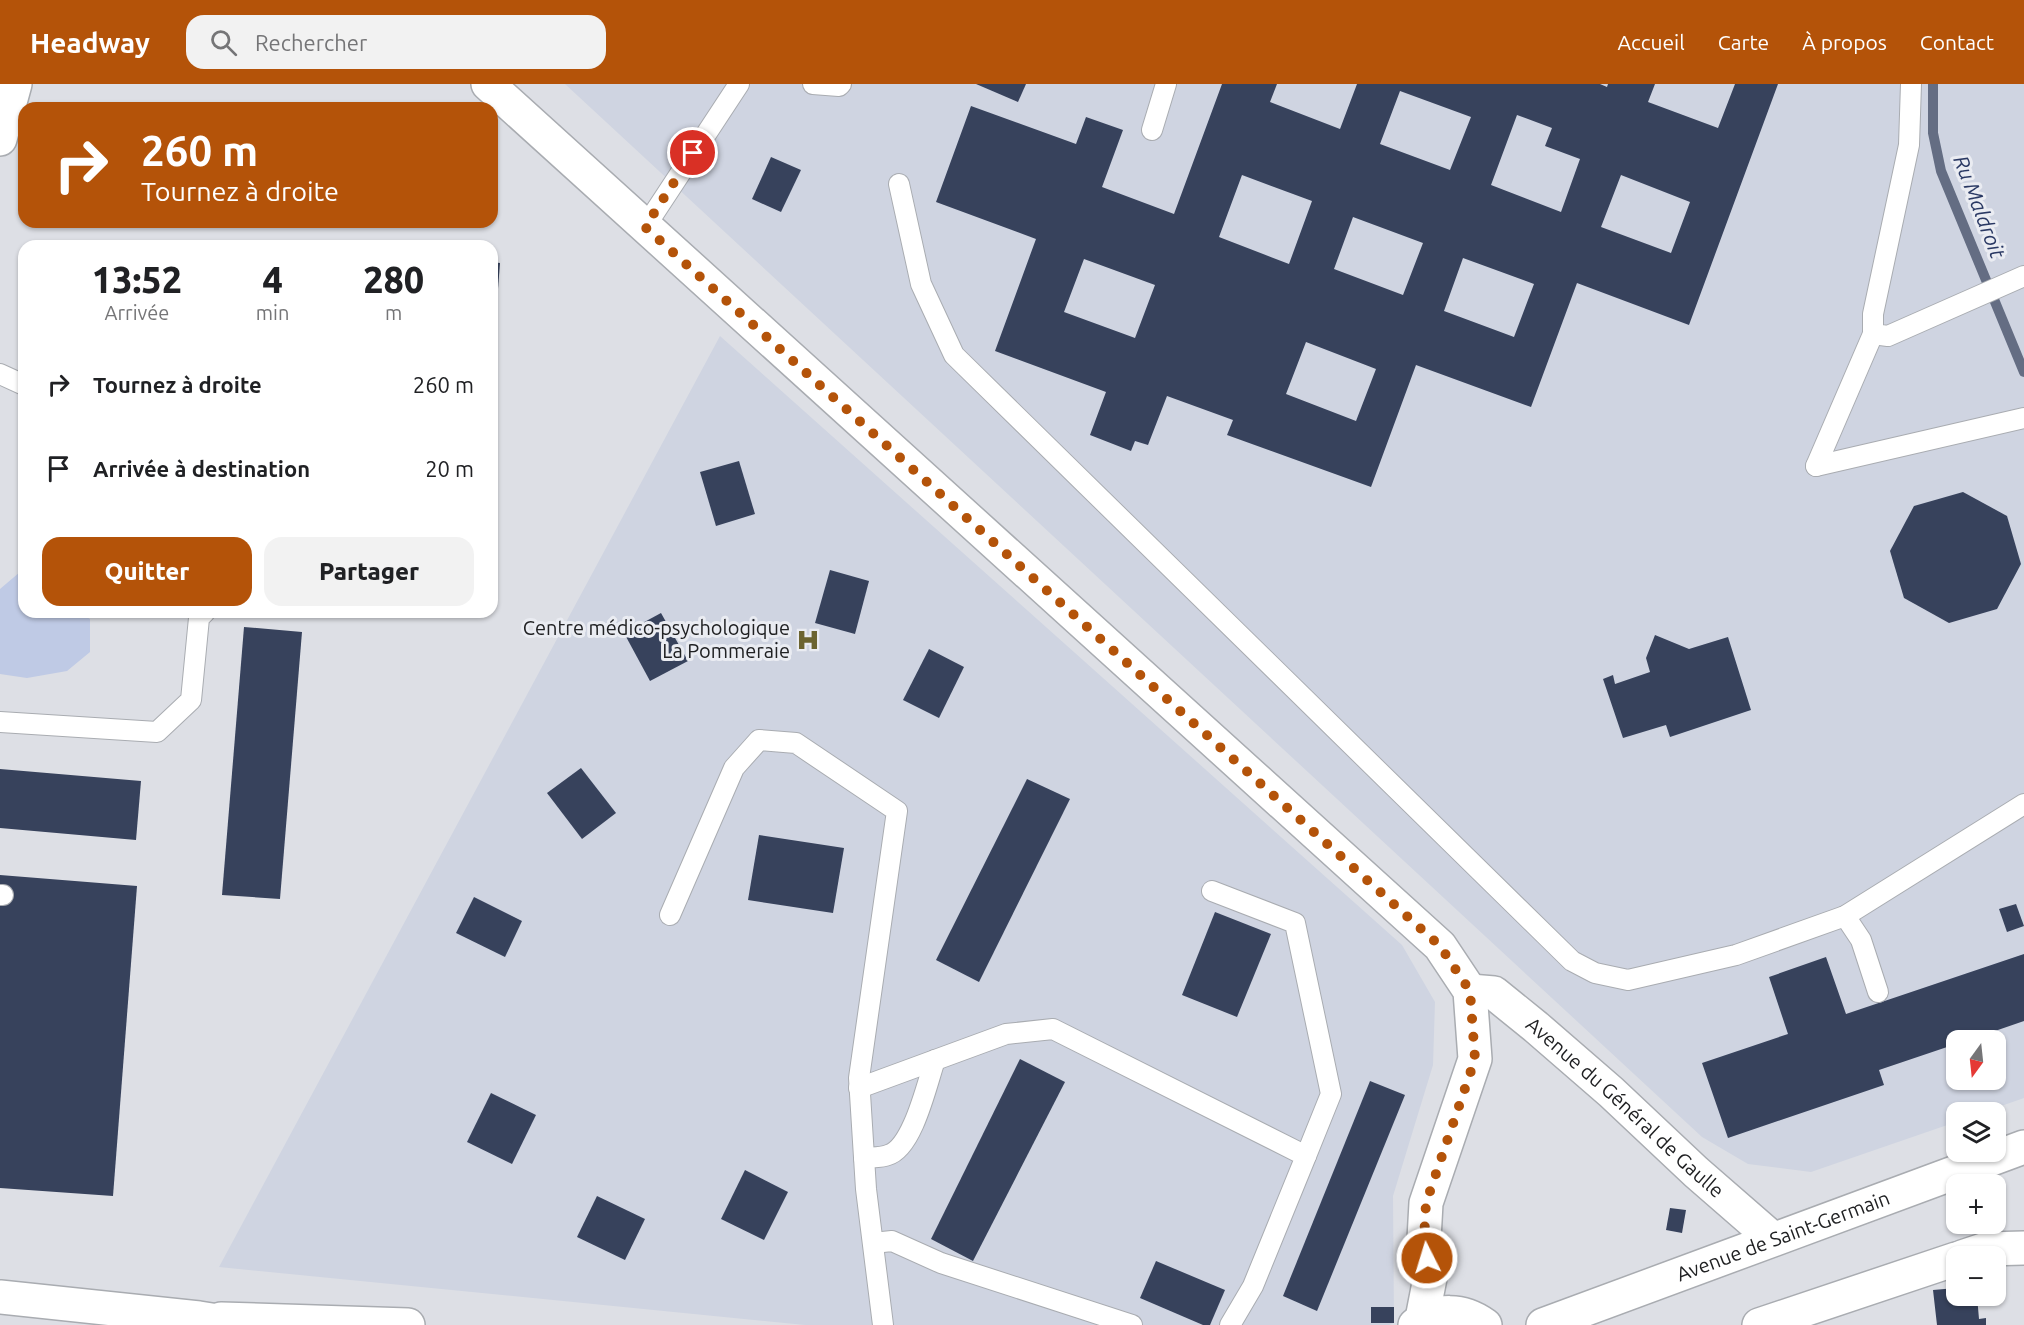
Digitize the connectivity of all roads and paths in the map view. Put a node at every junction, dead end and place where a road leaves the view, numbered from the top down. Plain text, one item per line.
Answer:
1 (15, 84) edge
2 (488, 84) edge
3 (739, 84) edge
4 (813, 84) edge
5 (841, 84) edge
6 (1166, 84) edge
7 (1911, 84) edge
8 (1152, 130) dead end
9 (0, 139) edge
10 (899, 184) dead end
11 (645, 227) junction
12 (2024, 276) edge
13 (1873, 334) junction
14 (0, 374) edge
15 (18, 382) edge
16 (2024, 418) edge
17 (200, 618) edge
18 (0, 722) edge
19 (2024, 804) edge
20 (1212, 891) dead end
21 (670, 915) dead end
22 (1845, 916) junction
23 (1470, 991) junction
24 (1878, 992) dead end
25 (935, 1060) junction
26 (859, 1088) junction
27 (2024, 1147) edge
28 (1306, 1156) junction
29 (864, 1158) junction
30 (1773, 1239) junction
31 (873, 1243) junction
32 (2006, 1248) edge
33 (2024, 1248) edge
34 (1946, 1262) edge
35 (1430, 1278) junction
36 (0, 1297) edge
37 (199, 1318) junction
38 (1474, 1319) edge
39 (1418, 1322) edge
40 (243, 1325) edge
41 (408, 1325) edge
42 (883, 1325) edge
43 (1132, 1325) edge
44 (1230, 1325) edge
45 (1543, 1325) edge
46 (1759, 1325) edge

1 - 9 street
2 - 11 street
3 - 11 lane
4 - 5 lane
6 - 8 lane
7 - 13 lane
10 - 22 lane
11 - 23 street
12 - 13 lane
13 - 16 lane
14 - 15 lane
17 - 18 lane
19 - 22 lane
20 - 28 lane
21 - 26 lane
22 - 24 lane
23 - 30 street, Avenue du Général de Gaulle
23 - 35 street
25 - 26 lane
25 - 28 lane
25 - 29 lane
26 - 29 lane
27 - 30 street, Avenue de Saint-Germain
28 - 44 lane
29 - 31 lane
30 - 45 street, Avenue de Saint-Germain
31 - 42 lane
31 - 43 lane
32 - 33 street
34 - 46 street
35 - 38 street
35 - 39 street
36 - 37 street
37 - 40 street
37 - 41 street
38 - 39 street

